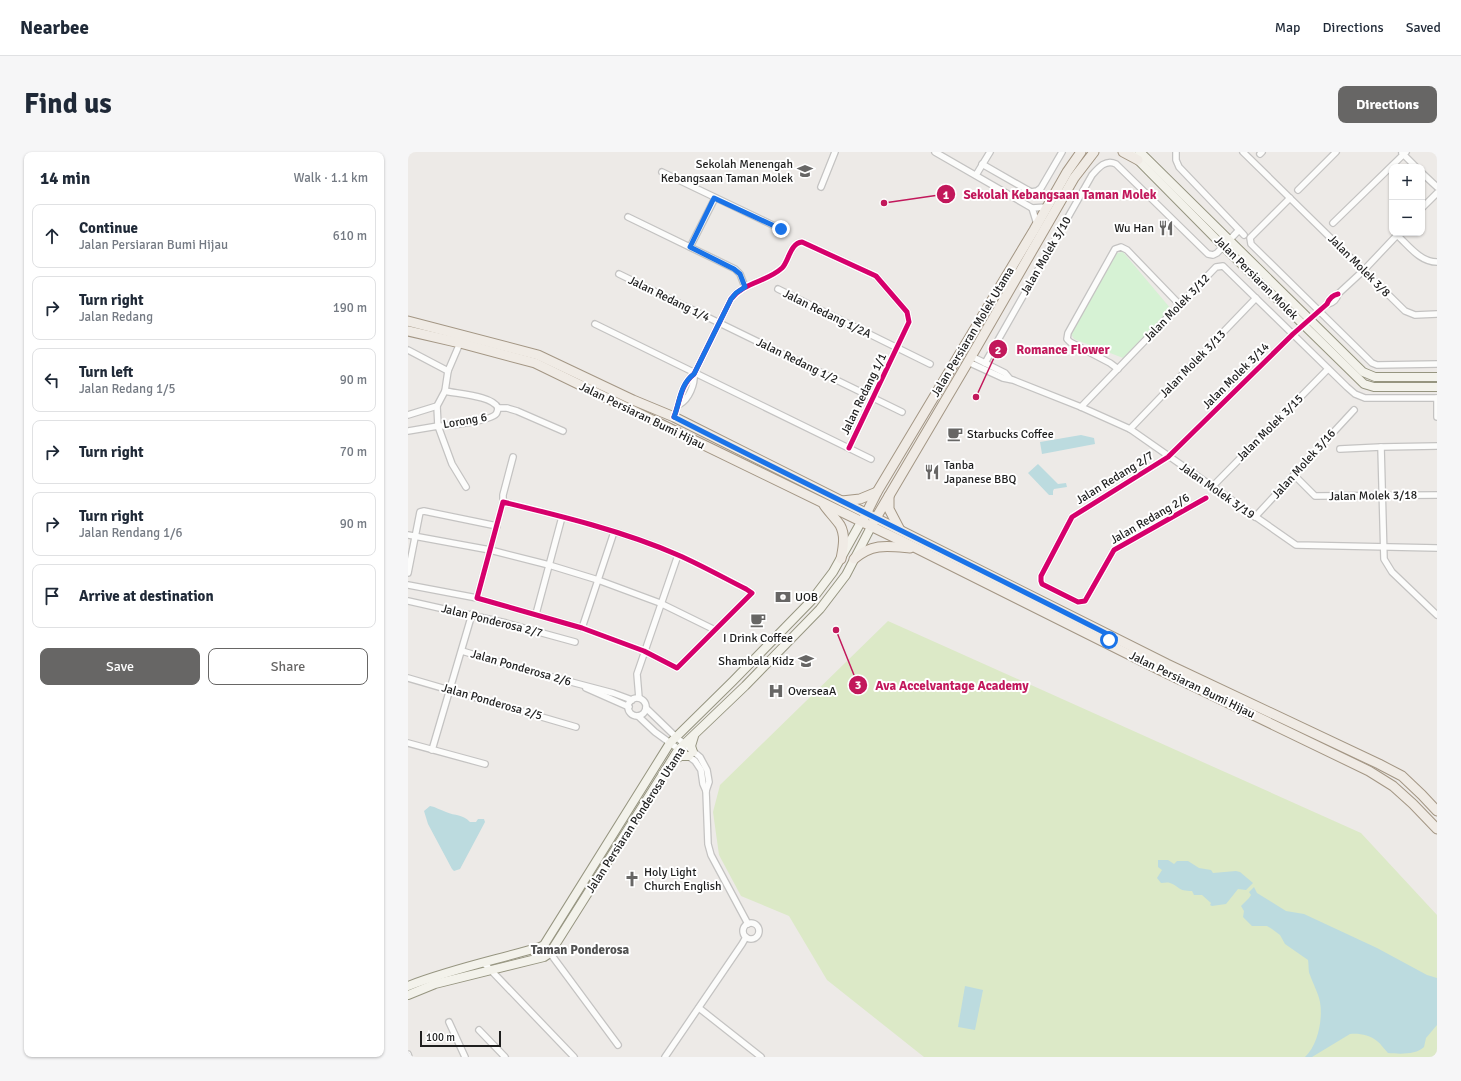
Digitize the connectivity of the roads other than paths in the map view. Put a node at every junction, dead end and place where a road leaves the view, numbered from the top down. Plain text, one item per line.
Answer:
1 (835, 152) edge
2 (935, 152) edge
3 (990, 152) edge
4 (1062, 152) edge
5 (1081, 152) edge
6 (1123, 152) edge
7 (1130, 152) edge
8 (1176, 152) edge
9 (1243, 152) edge
10 (1336, 152) edge
11 (1095, 153) edge
12 (1403, 153) edge
13 (1139, 156) edge
14 (982, 164) junction
15 (1413, 164) edge
16 (662, 172) dead end
17 (976, 176) junction
18 (1425, 176) edge
19 (821, 187) dead end
20 (1437, 187) edge
21 (1298, 190) dead end
22 (1437, 192) edge
23 (714, 198) junction
24 (1290, 198) junction
25 (1425, 205) edge
26 (1047, 207) junction
27 (1032, 208) junction
28 (628, 217) dead end
29 (1037, 224) junction
30 (1333, 224) dead end
31 (781, 229) dead end
32 (1239, 230) junction
33 (1244, 235) dead end
34 (1396, 236) edge
35 (1400, 236) edge
36 (1230, 239) junction
37 (1223, 246) junction
38 (690, 247) junction
39 (1437, 262) edge
40 (1364, 270) junction
41 (619, 274) dead end
42 (745, 287) junction
43 (778, 289) dead end
44 (1256, 298) junction
45 (1180, 305) junction
46 (1320, 311) junction
47 (1437, 314) edge
48 (1311, 318) junction
49 (408, 321) edge
50 (720, 323) junction
51 (595, 324) dead end
52 (1303, 325) junction
53 (408, 331) edge
54 (1293, 334) junction
55 (460, 343) junction
56 (897, 349) junction
57 (408, 350) edge
58 (969, 359) junction
59 (985, 363) junction
60 (930, 364) dead end
61 (1437, 364) edge
62 (1118, 369) junction
63 (1328, 369) junction
64 (448, 371) junction
65 (694, 374) junction
66 (1437, 377) edge
67 (1010, 379) junction
68 (1437, 387) edge
69 (445, 391) junction
70 (874, 398) junction
71 (1437, 398) edge
72 (437, 406) junction
73 (1081, 407) junction
74 (498, 408) junction
75 (1354, 410) dead end
76 (902, 412) dead end
77 (408, 415) edge
78 (645, 416) junction
79 (674, 417) junction
80 (1437, 417) edge
81 (438, 426) junction
82 (1130, 429) junction
83 (408, 431) edge
84 (563, 431) dead end
85 (698, 443) junction
86 (1437, 446) edge
87 (1381, 447) junction
88 (849, 448) junction
89 (1340, 449) dead end
90 (1168, 456) junction
91 (513, 457) dead end
92 (871, 459) dead end
93 (1294, 475) junction
94 (466, 487) dead end
95 (1212, 487) junction
96 (877, 492) junction
97 (889, 494) junction
98 (1381, 495) junction
99 (1437, 495) edge
100 (1206, 498) dead end
101 (839, 501) junction
102 (503, 502) junction
103 (824, 505) junction
104 (866, 514) junction
105 (562, 516) junction
106 (875, 518) junction
107 (1255, 518) junction
108 (861, 522) junction
109 (497, 526) junction
110 (870, 527) junction
111 (900, 531) junction
112 (614, 532) junction
113 (408, 535) edge
114 (415, 536) junction
115 (916, 548) junction
116 (1382, 548) junction
117 (1437, 548) edge
118 (490, 550) junction
119 (678, 555) junction
120 (841, 559) junction
121 (854, 559) junction
122 (549, 565) junction
123 (408, 573) edge
124 (598, 580) junction
125 (1041, 581) joint
126 (408, 585) edge
127 (477, 598) junction
128 (408, 601) edge
129 (660, 603) junction
130 (1056, 607) junction
131 (472, 614) junction
132 (536, 614) junction
133 (1437, 615) edge
134 (1050, 616) junction
135 (582, 628) junction
136 (715, 630) junction
137 (1112, 641) junction
138 (575, 642) dead end
139 (462, 650) junction
140 (644, 651) junction
141 (408, 678) edge
142 (580, 685) junction
143 (449, 689) junction
144 (608, 692) junction
145 (619, 695) junction
146 (606, 698) junction
147 (639, 698) junction
148 (632, 700) junction
149 (616, 703) junction
150 (629, 707) junction
151 (646, 708) junction
152 (638, 716) junction
153 (663, 725) junction
154 (576, 727) dead end
155 (656, 732) junction
156 (695, 735) junction
157 (673, 740) junction
158 (408, 743) edge
159 (681, 747) junction
160 (432, 750) junction
161 (691, 754) junction
162 (670, 763) junction
163 (485, 764) dead end
164 (1437, 811) edge
165 (1437, 829) edge
166 (748, 924) junction
167 (746, 937) junction
168 (550, 953) junction
169 (484, 963) junction
170 (491, 970) junction
171 (408, 986) edge
172 (408, 994) edge
173 (698, 1008) junction
174 (449, 1022) dead end
175 (480, 1030) dead end
176 (618, 1046) dead end
177 (408, 1054) edge
178 (409, 1057) edge
179 (465, 1057) edge
180 (505, 1057) edge
181 (574, 1057) edge
182 (665, 1057) edge
183 (761, 1057) edge

1 - 19 street
2 - 17 street
3 - 14 street
4 - 14 street
5 - 26 main road, Jalan Persiaran Molek Utama
6 - 13 main road
7 - 13 main road, Jalan Persiaran Molek
8 - 32 street
9 - 24 street, Jalan Molek 3/8
10 - 21 street
11 - 58 main road, Jalan Persiaran Molek Utama
12 - 15 street
12 - 30 street
13 - 36 main road, Jalan Persiaran Molek
13 - 37 main road, Jalan Persiaran Molek
14 - 17 street
16 - 23 street
17 - 27 street
18 - 20 street
22 - 25 street
23 - 31 street
23 - 38 street
24 - 40 street, Jalan Molek 3/8
24 - 46 street
26 - 27 street
26 - 29 main road, Jalan Persiaran Molek Utama
27 - 29 street
28 - 38 street
29 - 96 main road, Jalan Persiaran Molek Utama
32 - 33 street
32 - 36 street, Jalan Molek 3/10
34 - 40 street, Jalan Molek 3/14
35 - 39 street
36 - 37 street, Jalan Molek 3/10
36 - 48 main road, Jalan Persiaran Molek
37 - 52 main road, Jalan Persiaran Molek
37 - 59 street, Jalan Molek 3/10
38 - 42 street
40 - 46 street, Jalan Molek 3/14
40 - 47 street, Jalan Molek 3/8
41 - 50 street, Jalan Redang 1/4
42 - 50 street
42 - 56 street
43 - 56 street, Jalan Redang 1/2A
44 - 45 street, Jalan Molek 3/12
44 - 54 street, Jalan Molek 3/12
44 - 82 street, Jalan Molek 3/13
45 - 62 street, Jalan Molek 3/12
45 - 62 street
46 - 48 street, Jalan Molek 3/14
46 - 61 street
48 - 52 street, Jalan Molek 3/14
48 - 66 main road, Jalan Persiaran Molek
49 - 79 main road, Jalan Persiaran Bumi Hijau
50 - 65 street
50 - 70 street, Jalan Redang 1/2
51 - 65 street, Jalan Redang 1/1
52 - 54 street, Jalan Molek 3/14
52 - 68 main road, Jalan Persiaran Molek
53 - 55 main road, Jalan Persiaran Bumi Hijau
54 - 63 street, Jalan Molek 3/12
54 - 90 street, Jalan Molek 3/14
55 - 64 street
55 - 78 main road, Jalan Persiaran Bumi Hijau
56 - 60 street, Jalan Redang 1/1
56 - 70 street, Jalan Redang 1/1
57 - 64 street
58 - 59 street, Jalan Molek 3/19
58 - 67 street, Jalan Molek 3/19
58 - 97 main road, Jalan Persiaran Molek Utama
59 - 67 street, Jalan Molek 3/19
62 - 73 street, Jalan Molek 3/12
63 - 71 street, Jalan Molek 3/12
63 - 95 street, Jalan Molek 3/15
64 - 69 street
65 - 79 street
65 - 88 street, Jalan Redang 1/1
67 - 73 street, Jalan Molek 3/19
69 - 72 street
69 - 74 street, Lorong 6
70 - 76 street, Jalan Redang 1/1
70 - 88 street, Jalan Redang 1/1
71 - 80 street
72 - 77 street
72 - 81 street, Lorong 6
73 - 82 street, Jalan Molek 3/19
74 - 81 street, Lorong 6
74 - 84 street
75 - 93 street, Jalan Molek 3/16
78 - 79 main road
78 - 85 main road, Jalan Persiaran Bumi Hijau
79 - 85 main road
79 - 101 main road, Jalan Persiaran Bumi Hijau
81 - 83 street
81 - 94 street
82 - 90 street, Jalan Molek 3/19
85 - 103 main road, Jalan Persiaran Bumi Hijau
86 - 87 street
87 - 89 street
87 - 98 street
88 - 92 street, Jalan Redang 1/1
90 - 95 street, Jalan Molek 3/19
90 - 125 street, Jalan Redang 2/7
91 - 102 street
93 - 98 street, Jalan Molek 3/18
93 - 107 street, Jalan Molek 3/16
95 - 107 street, Jalan Molek 3/19
96 - 101 main road
96 - 104 main road, Jalan Persiaran Molek Utama
97 - 106 main road, Jalan Persiaran Molek Utama
97 - 111 main road
98 - 99 street, Jalan Molek 3/18
98 - 116 street
100 - 125 street, Jalan Redang 2/6
101 - 104 main road, Jalan Persiaran Bumi Hijau
102 - 105 street
102 - 109 street
103 - 108 main road, Jalan Persiaran Bumi Hijau
103 - 120 main road
104 - 106 main road, Jalan Persiaran Bumi Hijau
104 - 108 main road, Jalan Persiaran Molek Utama
105 - 112 street
105 - 122 street
106 - 110 main road, Jalan Persiaran Molek Utama
106 - 111 main road, Jalan Persiaran Bumi Hijau
107 - 116 street, Jalan Molek 3/19
108 - 110 main road, Jalan Persiaran Bumi Hijau
108 - 120 main road, Jalan Persiaran Ponderosa Utama
109 - 114 street
109 - 118 street
110 - 115 main road, Jalan Persiaran Bumi Hijau
110 - 121 main road, Jalan Persiaran Ponderosa Utama
111 - 130 main road, Jalan Persiaran Bumi Hijau
112 - 119 street
112 - 124 street
113 - 114 street
114 - 118 street
114 - 123 street
115 - 121 main road
115 - 134 main road, Jalan Persiaran Bumi Hijau
116 - 117 street, Jalan Molek 3/19
116 - 133 street
118 - 122 street
118 - 127 street
119 - 129 street
119 - 136 street
120 - 157 main road, Jalan Persiaran Ponderosa Utama
121 - 156 main road, Jalan Persiaran Ponderosa Utama
122 - 124 street
122 - 132 street
124 - 129 street
124 - 135 street
126 - 127 street
127 - 132 street
128 - 131 street, Jalan Ponderosa 2/7
129 - 136 street
129 - 140 street
130 - 134 main road
130 - 137 main road, Jalan Persiaran Bumi Hijau
131 - 138 street, Jalan Ponderosa 2/7
131 - 139 street
132 - 135 street
134 - 137 main road, Jalan Persiaran Bumi Hijau
135 - 140 street
136 - 140 street
137 - 164 main road, Jalan Persiaran Bumi Hijau
137 - 165 main road, Jalan Persiaran Bumi Hijau
139 - 142 street, Jalan Ponderosa 2/6
139 - 143 street
140 - 147 street
141 - 143 street, Jalan Ponderosa 2/5
142 - 144 street, Jalan Ponderosa 2/6
142 - 146 street, Jalan Ponderosa 2/6
143 - 154 street, Jalan Ponderosa 2/5
143 - 160 street
144 - 145 street, Jalan Ponderosa 2/6
144 - 146 street
145 - 148 street, Jalan Ponderosa 2/6
145 - 149 street
146 - 149 street, Jalan Ponderosa 2/6
147 - 148 street
147 - 151 street
148 - 150 street
149 - 150 street, Jalan Ponderosa 2/6
150 - 152 street
151 - 152 street
151 - 153 street
152 - 155 street
153 - 155 street
153 - 157 street
155 - 157 street
156 - 159 main road, Jalan Persiaran Ponderosa Utama
156 - 161 main road
157 - 159 street
157 - 169 main road, Jalan Persiaran Ponderosa Utama
158 - 160 street
159 - 161 street
159 - 162 main road, Jalan Persiaran Ponderosa Utama
160 - 163 street
161 - 162 main road
161 - 166 street
162 - 168 main road, Jalan Persiaran Ponderosa Utama
166 - 167 street
166 - 167 street
167 - 173 street
168 - 170 main road
168 - 176 street
169 - 170 street
169 - 171 main road, Jalan Persiaran Ponderosa Utama
170 - 172 main road
170 - 181 street
173 - 182 street
173 - 183 street
174 - 179 street
175 - 180 street
177 - 178 street

